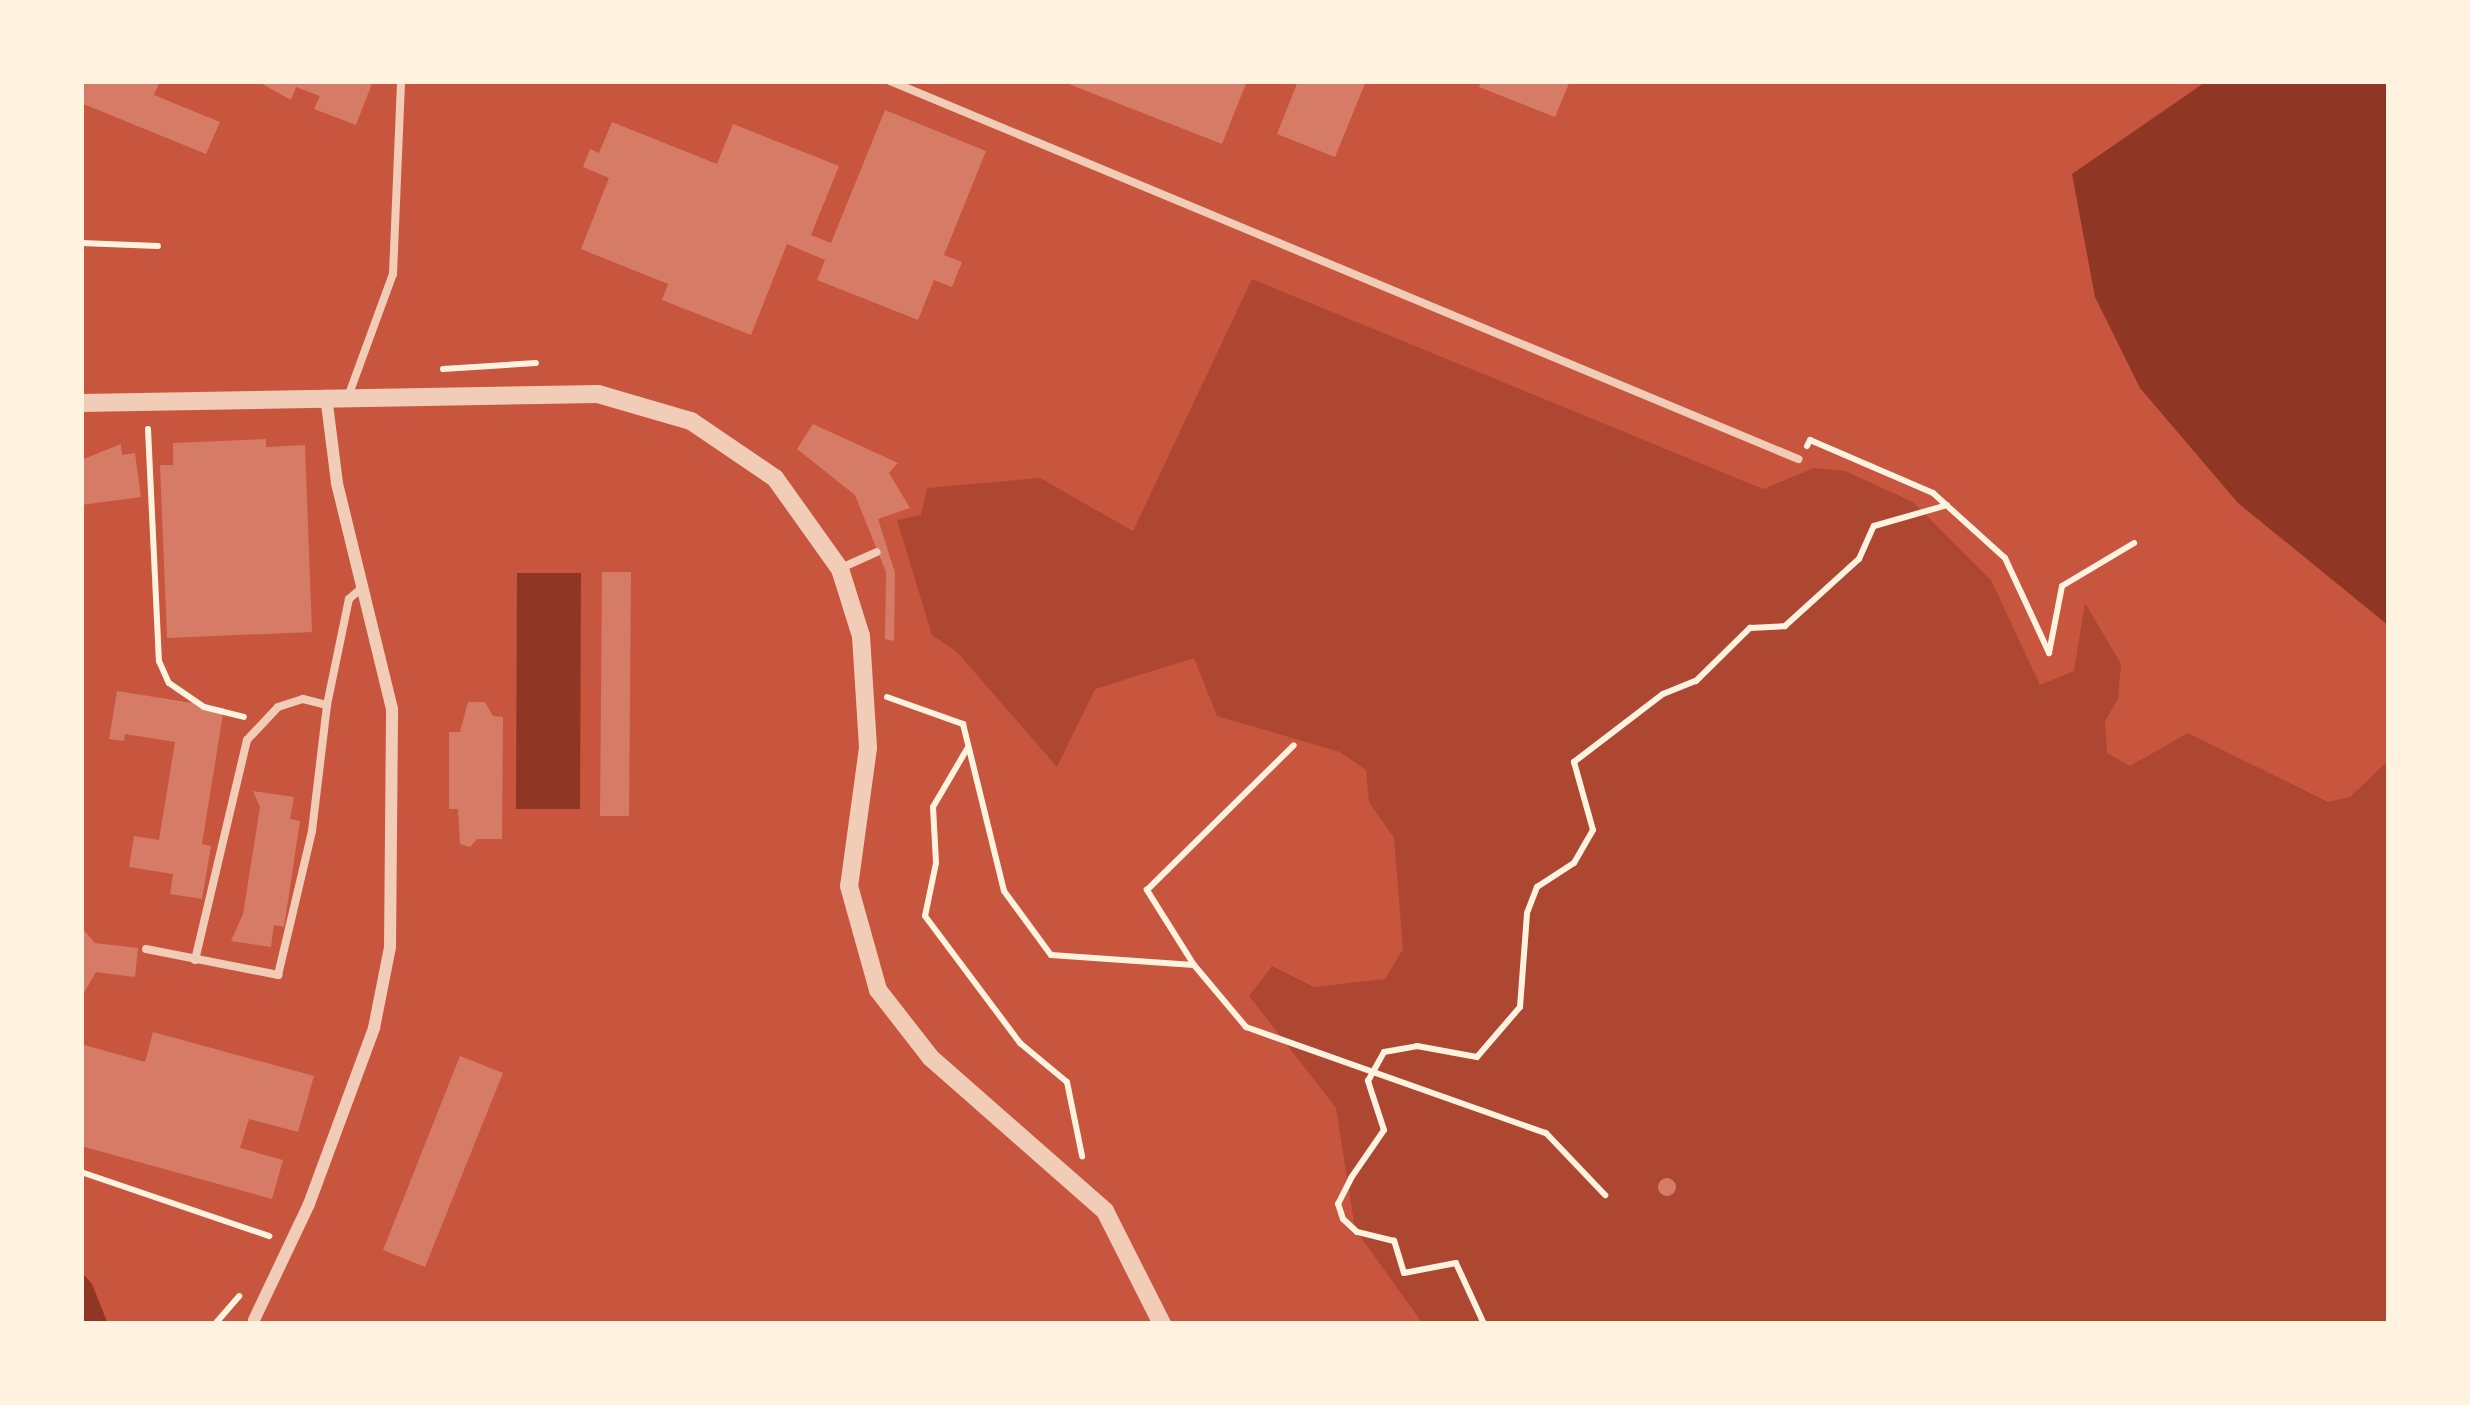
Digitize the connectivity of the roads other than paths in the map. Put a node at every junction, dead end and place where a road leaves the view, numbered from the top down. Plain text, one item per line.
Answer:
1 (401, 81) edge
2 (890, 81) edge
3 (349, 396) junction
4 (326, 397) junction
5 (81, 404) edge
6 (1798, 460) road end
7 (877, 552) dead end
8 (840, 568) junction
9 (364, 586) junction
10 (327, 705) junction
11 (146, 949) dead end
12 (195, 960) junction
13 (252, 1322) edge
14 (1162, 1324) edge

1 - 3 lane
2 - 6 lane
3 - 4 street
3 - 8 street
4 - 5 street
4 - 9 street
7 - 8 lane
8 - 14 street
9 - 10 lane
9 - 13 street
10 - 12 lane
10 - 12 lane
11 - 12 lane

